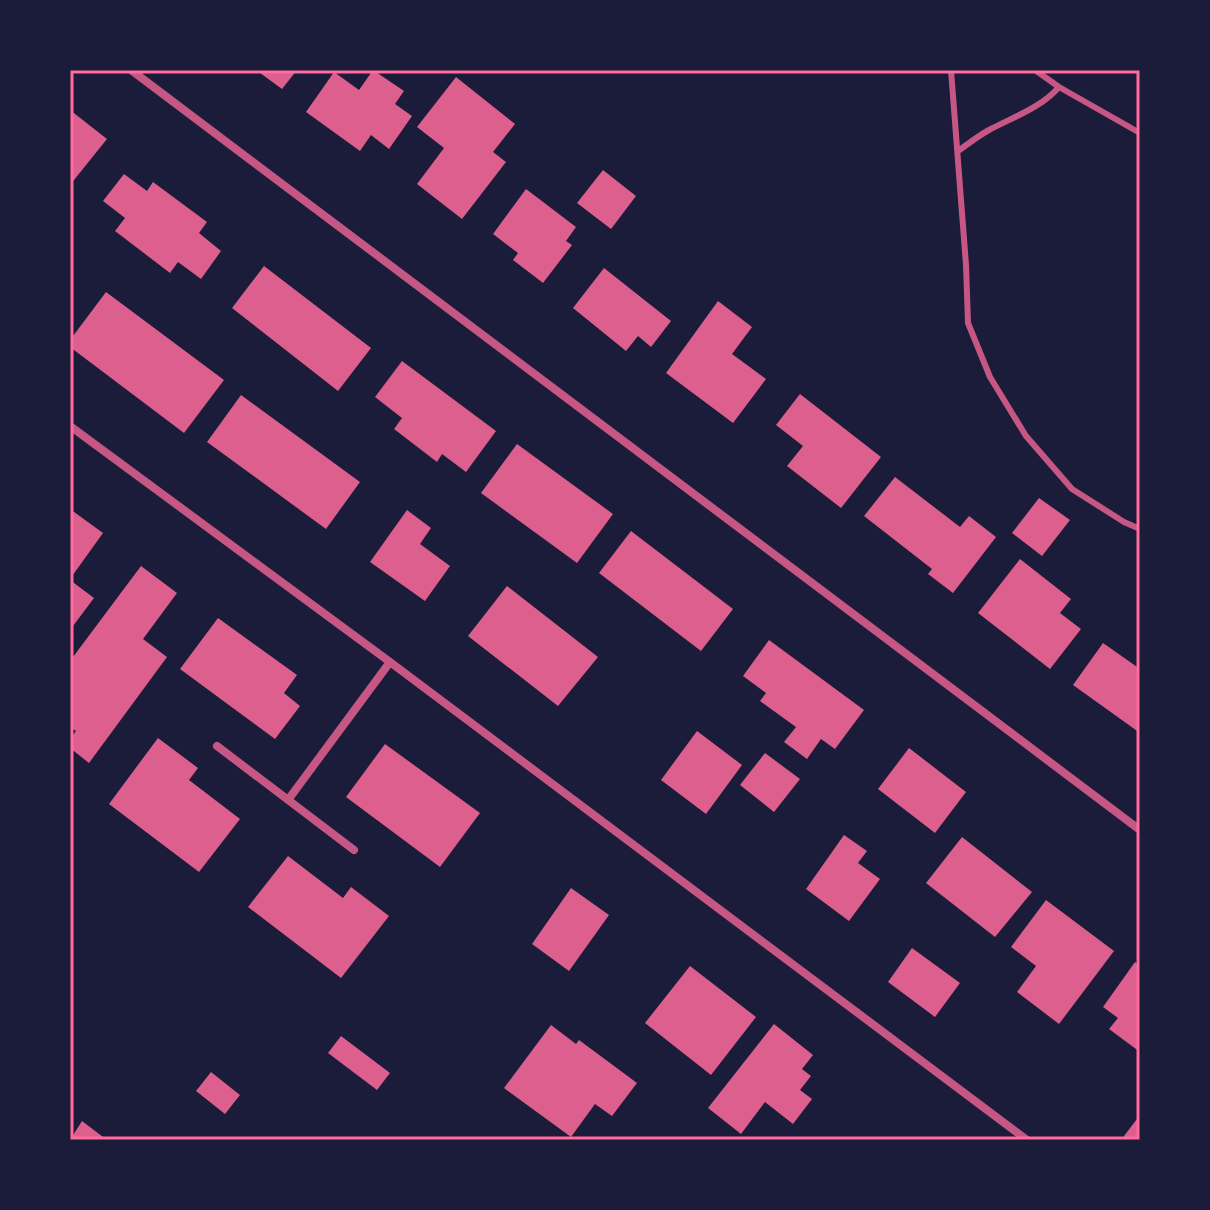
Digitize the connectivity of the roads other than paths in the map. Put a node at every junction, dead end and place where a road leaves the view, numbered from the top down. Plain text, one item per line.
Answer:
1 (131, 70) edge
2 (951, 70) edge
3 (1035, 70) edge
4 (1059, 87) junction
5 (1140, 133) edge
6 (958, 151) junction
7 (70, 426) edge
8 (1140, 529) edge
9 (390, 662) junction
10 (217, 746) dead end
11 (288, 800) junction
12 (1140, 830) edge
13 (354, 850) dead end
14 (1027, 1140) edge

1 - 12 street
2 - 6 lane
3 - 4 lane
4 - 5 lane
4 - 6 lane
6 - 8 lane
7 - 9 street
9 - 11 street
9 - 14 street
10 - 11 street
11 - 13 street

